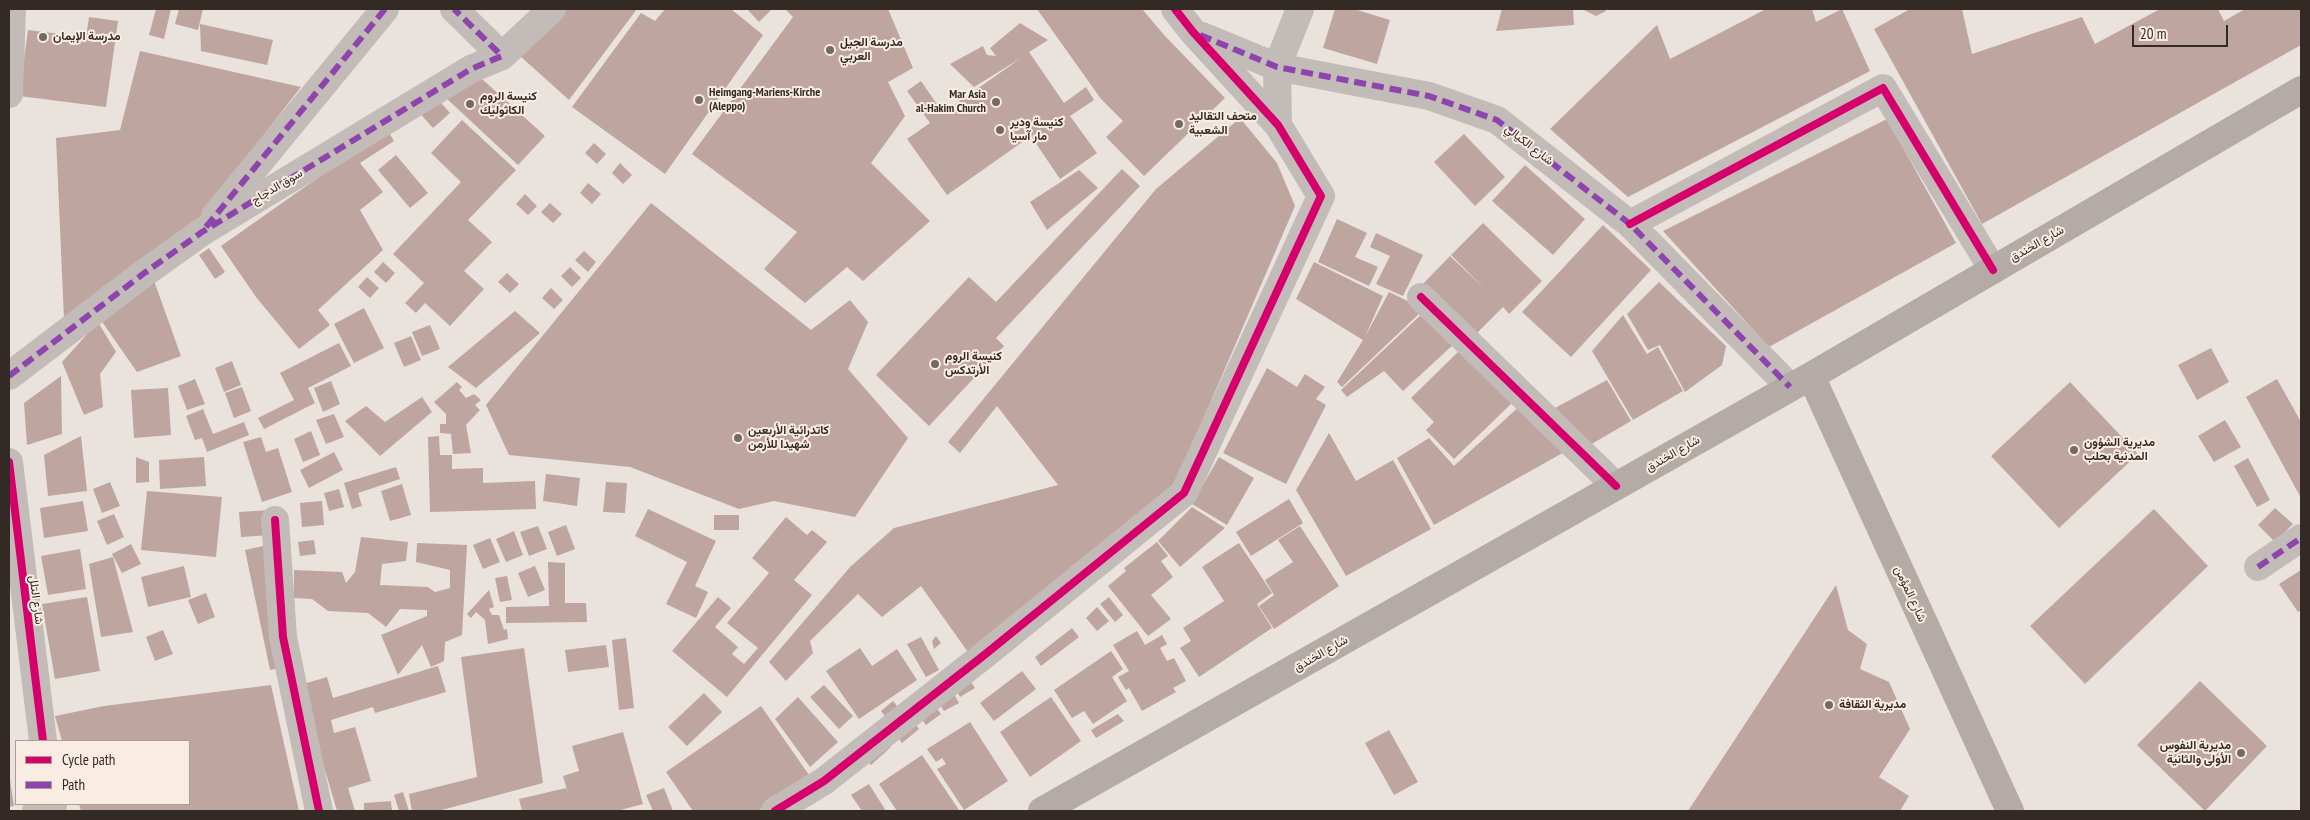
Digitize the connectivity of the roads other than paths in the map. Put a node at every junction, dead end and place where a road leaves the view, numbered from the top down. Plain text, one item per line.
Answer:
1 (12, 9) edge
2 (386, 9) edge
3 (454, 9) edge
4 (552, 9) edge
5 (1175, 9) edge
6 (1300, 9) edge
7 (1193, 32) junction
8 (502, 56) junction
9 (1277, 67) junction
10 (2301, 90) edge
11 (9, 94) edge
12 (1278, 125) junction
13 (1630, 224) junction
14 (202, 232) junction
15 (1993, 270) junction
16 (1421, 297) dead end
17 (9, 376) edge
18 (1801, 382) junction
19 (9, 462) edge
20 (1616, 486) junction
21 (274, 520) dead end
22 (2301, 538) edge
23 (2258, 567) dead end
24 (17, 604) edge
25 (43, 740) edge
26 (318, 811) edge
27 (775, 811) edge
28 (1042, 811) edge
29 (2010, 811) edge

1 - 11 street
2 - 14 street
3 - 8 street
4 - 8 street
5 - 7 street
6 - 9 street
7 - 9 street, شارع الكيالي
7 - 12 street
8 - 14 street, سوق الدجاج
9 - 12 street
9 - 13 street, شارع الكيالي
10 - 15 main road, شارع الخندق
12 - 27 street
13 - 15 street
13 - 18 street, شارع الكيالي
14 - 17 street, سوق الدجاج
15 - 18 main road, شارع الخندق
16 - 20 street
18 - 20 main road, شارع الخندق
18 - 29 main road, شارع المؤمن
19 - 24 street, شارع التلل
20 - 28 main road, شارع الخندق
21 - 26 street
22 - 23 street
24 - 25 street, شارع التلل

